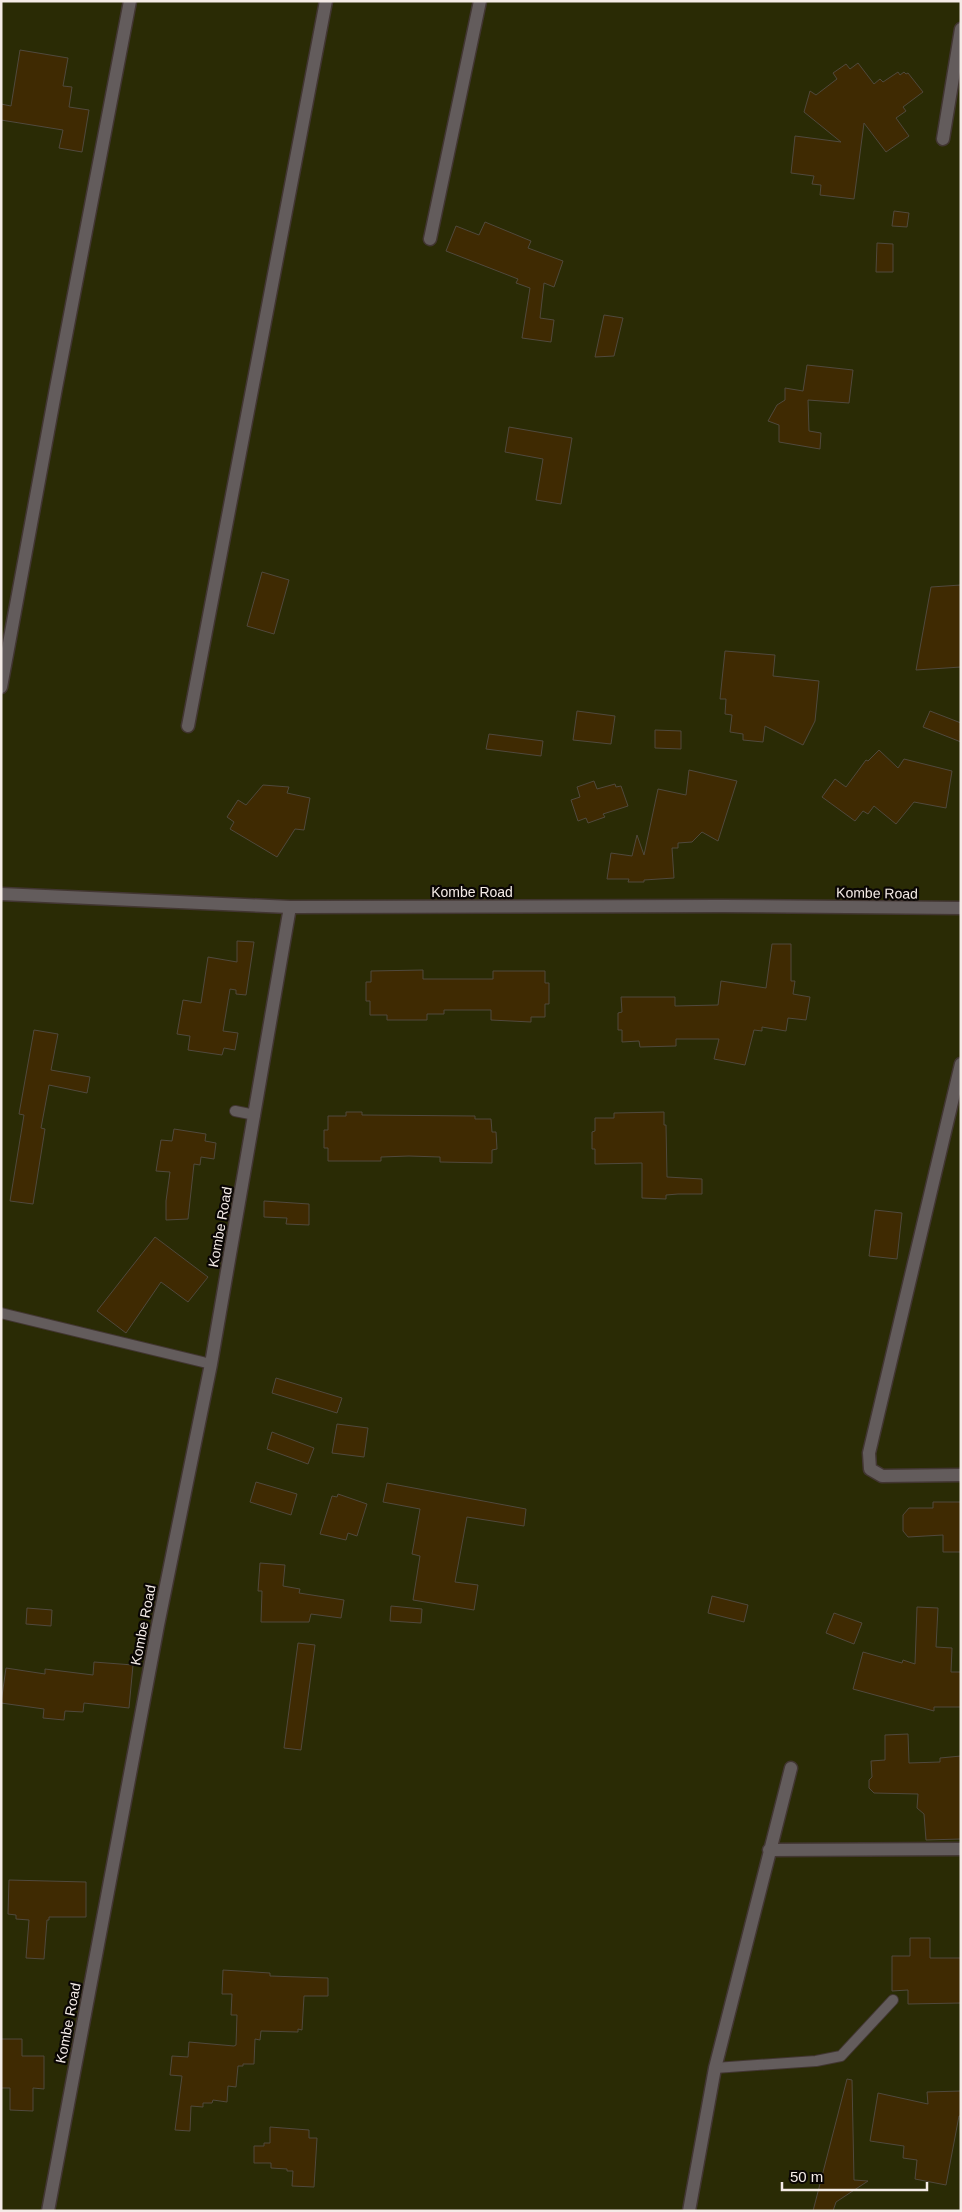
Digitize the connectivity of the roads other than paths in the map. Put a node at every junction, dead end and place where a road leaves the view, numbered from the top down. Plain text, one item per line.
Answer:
1 (130, 1) edge
2 (326, 1) edge
3 (480, 1) edge
4 (961, 29) edge
5 (943, 139) dead end
6 (430, 239) dead end
7 (1, 687) edge
8 (188, 726) dead end
9 (1, 894) edge
10 (290, 907) junction
11 (961, 908) edge
12 (961, 1064) edge
13 (235, 1111) dead end
14 (254, 1114) junction
15 (1, 1313) edge
16 (211, 1364) junction
17 (961, 1475) edge
18 (791, 1768) dead end
19 (961, 1849) edge
20 (769, 1850) junction
21 (893, 2000) dead end
22 (715, 2068) junction
23 (48, 2211) edge
24 (689, 2211) edge

1 - 7 street
2 - 8 street
3 - 6 street
4 - 5 street
9 - 10 street
10 - 11 street, Kombe Road
10 - 14 street, Kombe Road
12 - 17 street
13 - 14 lane
14 - 16 street, Kombe Road
15 - 16 lane
16 - 23 street, Kombe Road
18 - 20 street
19 - 20 street
20 - 22 street
21 - 22 lane
22 - 24 street

